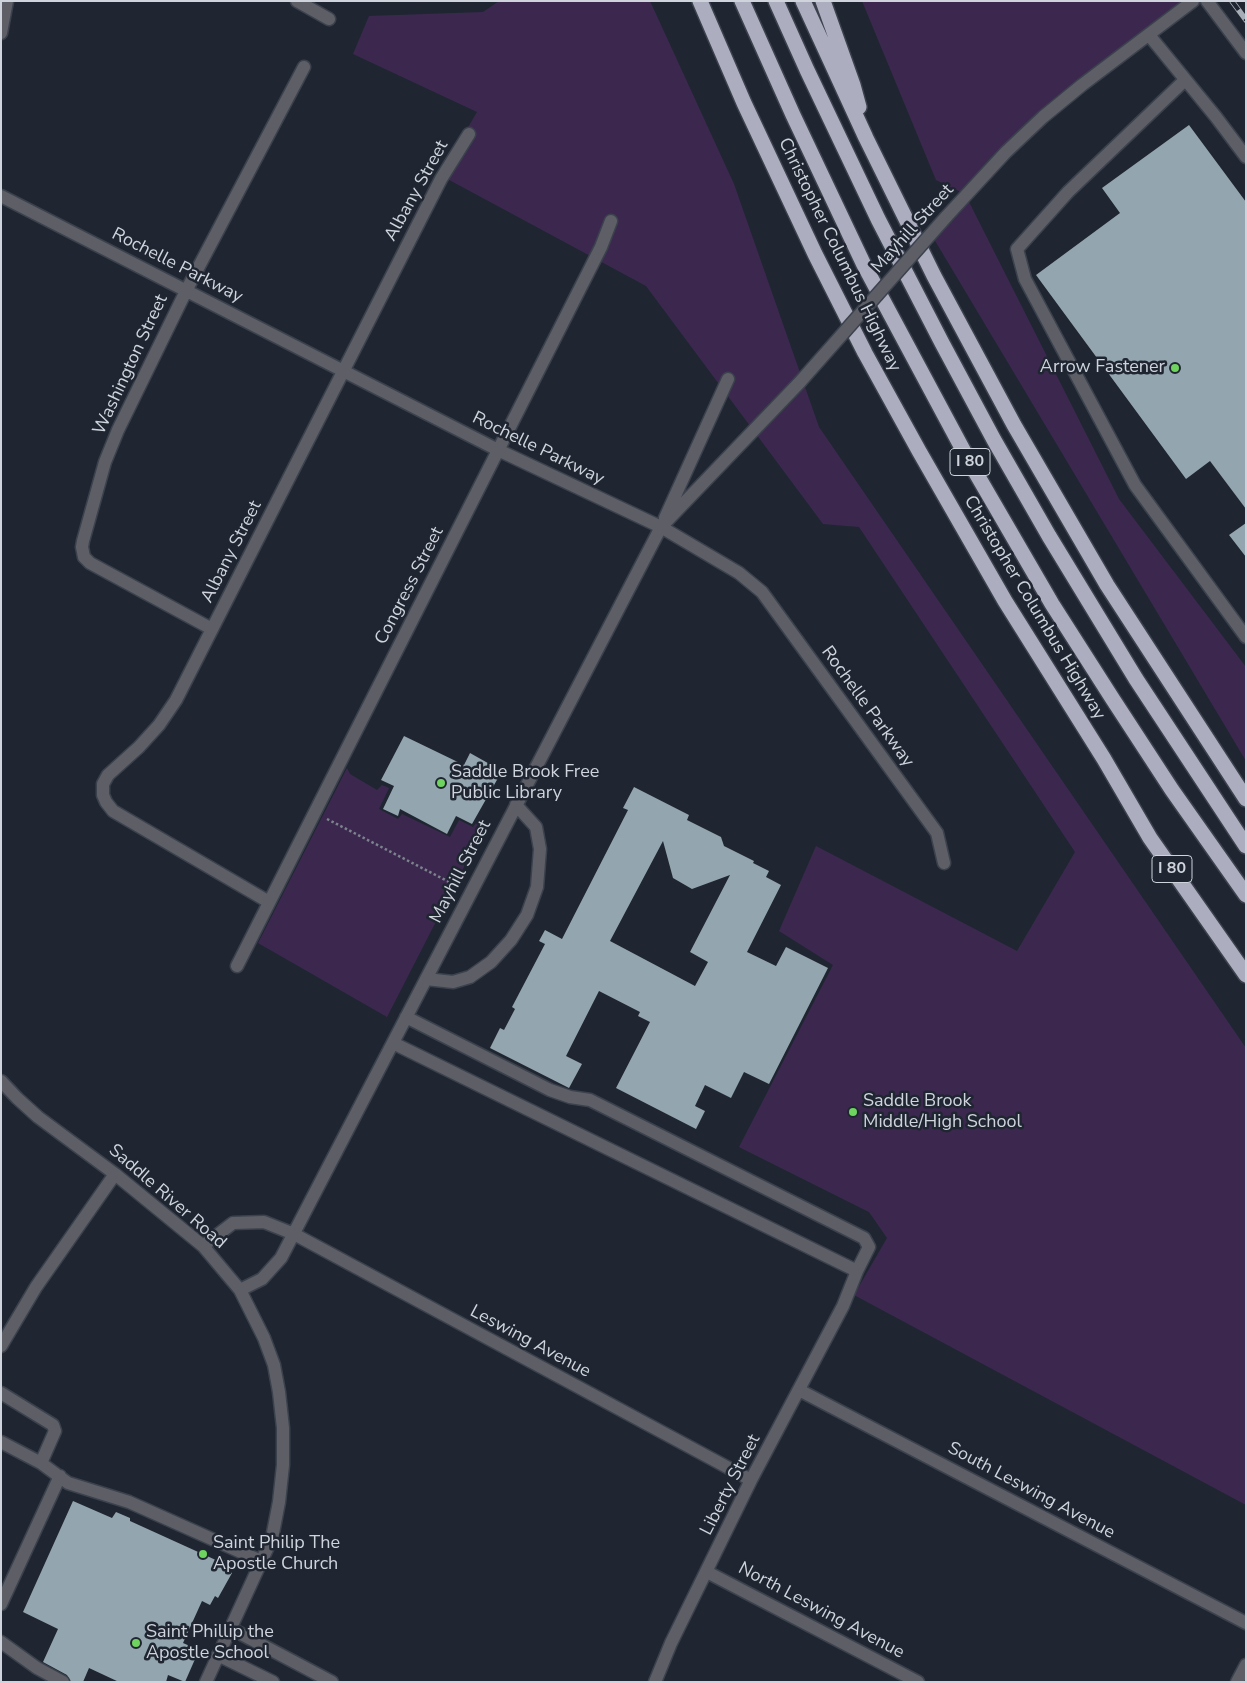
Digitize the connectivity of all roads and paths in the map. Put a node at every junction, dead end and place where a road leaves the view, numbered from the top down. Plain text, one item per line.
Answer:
1 (7, 1) edge
2 (296, 1) edge
3 (700, 1) edge
4 (742, 1) edge
5 (776, 1) edge
6 (803, 1) edge
7 (823, 1) edge
8 (1193, 1) edge
9 (1207, 1) edge
10 (329, 19) dead end
11 (2, 29) edge
12 (1149, 35) junction
13 (1246, 53) edge
14 (304, 67) dead end
15 (1186, 80) junction
16 (469, 134) dead end
17 (866, 138) junction
18 (1246, 157) edge
19 (1, 196) edge
20 (611, 221) dead end
21 (186, 290) junction
22 (343, 371) junction
23 (728, 379) dead end
24 (498, 450) junction
25 (660, 527) junction
26 (212, 629) junction
27 (1246, 637) edge
28 (1246, 800) edge
29 (516, 805) junction
30 (322, 816) dead end
31 (1246, 846) edge
32 (944, 863) dead end
33 (454, 885) dead end
34 (1246, 895) edge
35 (269, 902) junction
36 (237, 966) dead end
37 (1246, 975) edge
38 (426, 979) junction
39 (406, 1017) junction
40 (392, 1043) junction
41 (1, 1081) edge
42 (115, 1174) junction
43 (294, 1234) junction
44 (202, 1246) junction
45 (857, 1271) junction
46 (240, 1290) junction
47 (1, 1346) edge
48 (799, 1390) junction
49 (1, 1393) edge
50 (1, 1442) edge
51 (41, 1463) junction
52 (60, 1476) junction
53 (751, 1480) junction
54 (261, 1561) junction
55 (707, 1572) junction
56 (1, 1604) edge
57 (1246, 1623) edge
58 (230, 1628) junction
59 (1, 1642) edge
60 (218, 1655) junction
61 (1246, 1665) edge
62 (63, 1682) edge
63 (206, 1682) edge
64 (272, 1682) edge
65 (332, 1682) edge
66 (654, 1682) edge
67 (918, 1682) edge
68 (1237, 1682) edge

1 - 11 street
2 - 10 street
3 - 37 highway, Christopher Columbus Highway / I 80
4 - 34 highway, Christopher Columbus Highway / I 80
5 - 31 highway, I 80
6 - 17 highway
7 - 17 highway
8 - 12 street, Mayhill Street
9 - 13 street
12 - 15 street
12 - 25 street, Mayhill Street, bridge
14 - 21 street, Washington Street
15 - 18 street
15 - 27 street
16 - 22 street, Albany Street
17 - 28 highway
19 - 21 street, Rochelle Parkway
20 - 24 street, Congress Street
21 - 22 street, Rochelle Parkway
21 - 26 street, Washington Street
22 - 24 street, Rochelle Parkway
22 - 26 street, Albany Street
23 - 25 street, Mayhill Street
24 - 25 street, Rochelle Parkway
24 - 35 street, Congress Street
25 - 29 street, Mayhill Street
25 - 32 street, Rochelle Parkway
26 - 35 street, Albany Street
29 - 38 street, Mayhill Street
29 - 38 street
30 - 33 path
35 - 36 street, Congress Street
38 - 39 street, Mayhill Street
39 - 40 street, Mayhill Street
39 - 45 street, Liberty Street
40 - 43 street, Mayhill Street
40 - 45 street
41 - 42 street, Saddle River Road
42 - 44 street, Saddle River Road
42 - 47 street
43 - 44 street
43 - 46 street, Mayhill Street
43 - 53 street, Leswing Avenue
44 - 46 street, Saddle River Road
45 - 48 street, Liberty Street
46 - 54 street, Saddle River Road
48 - 53 street, Liberty Street
48 - 57 street, South Leswing Avenue
49 - 51 street
50 - 51 street
51 - 52 street
52 - 54 street
52 - 56 street
53 - 55 street, Liberty Street
54 - 58 street, Saddle River Road
55 - 66 street, Liberty Street
55 - 67 street, North Leswing Avenue
58 - 60 street, Saddle River Road
58 - 65 street
59 - 62 street
60 - 63 street, Saddle River Road
60 - 64 street
61 - 68 street

